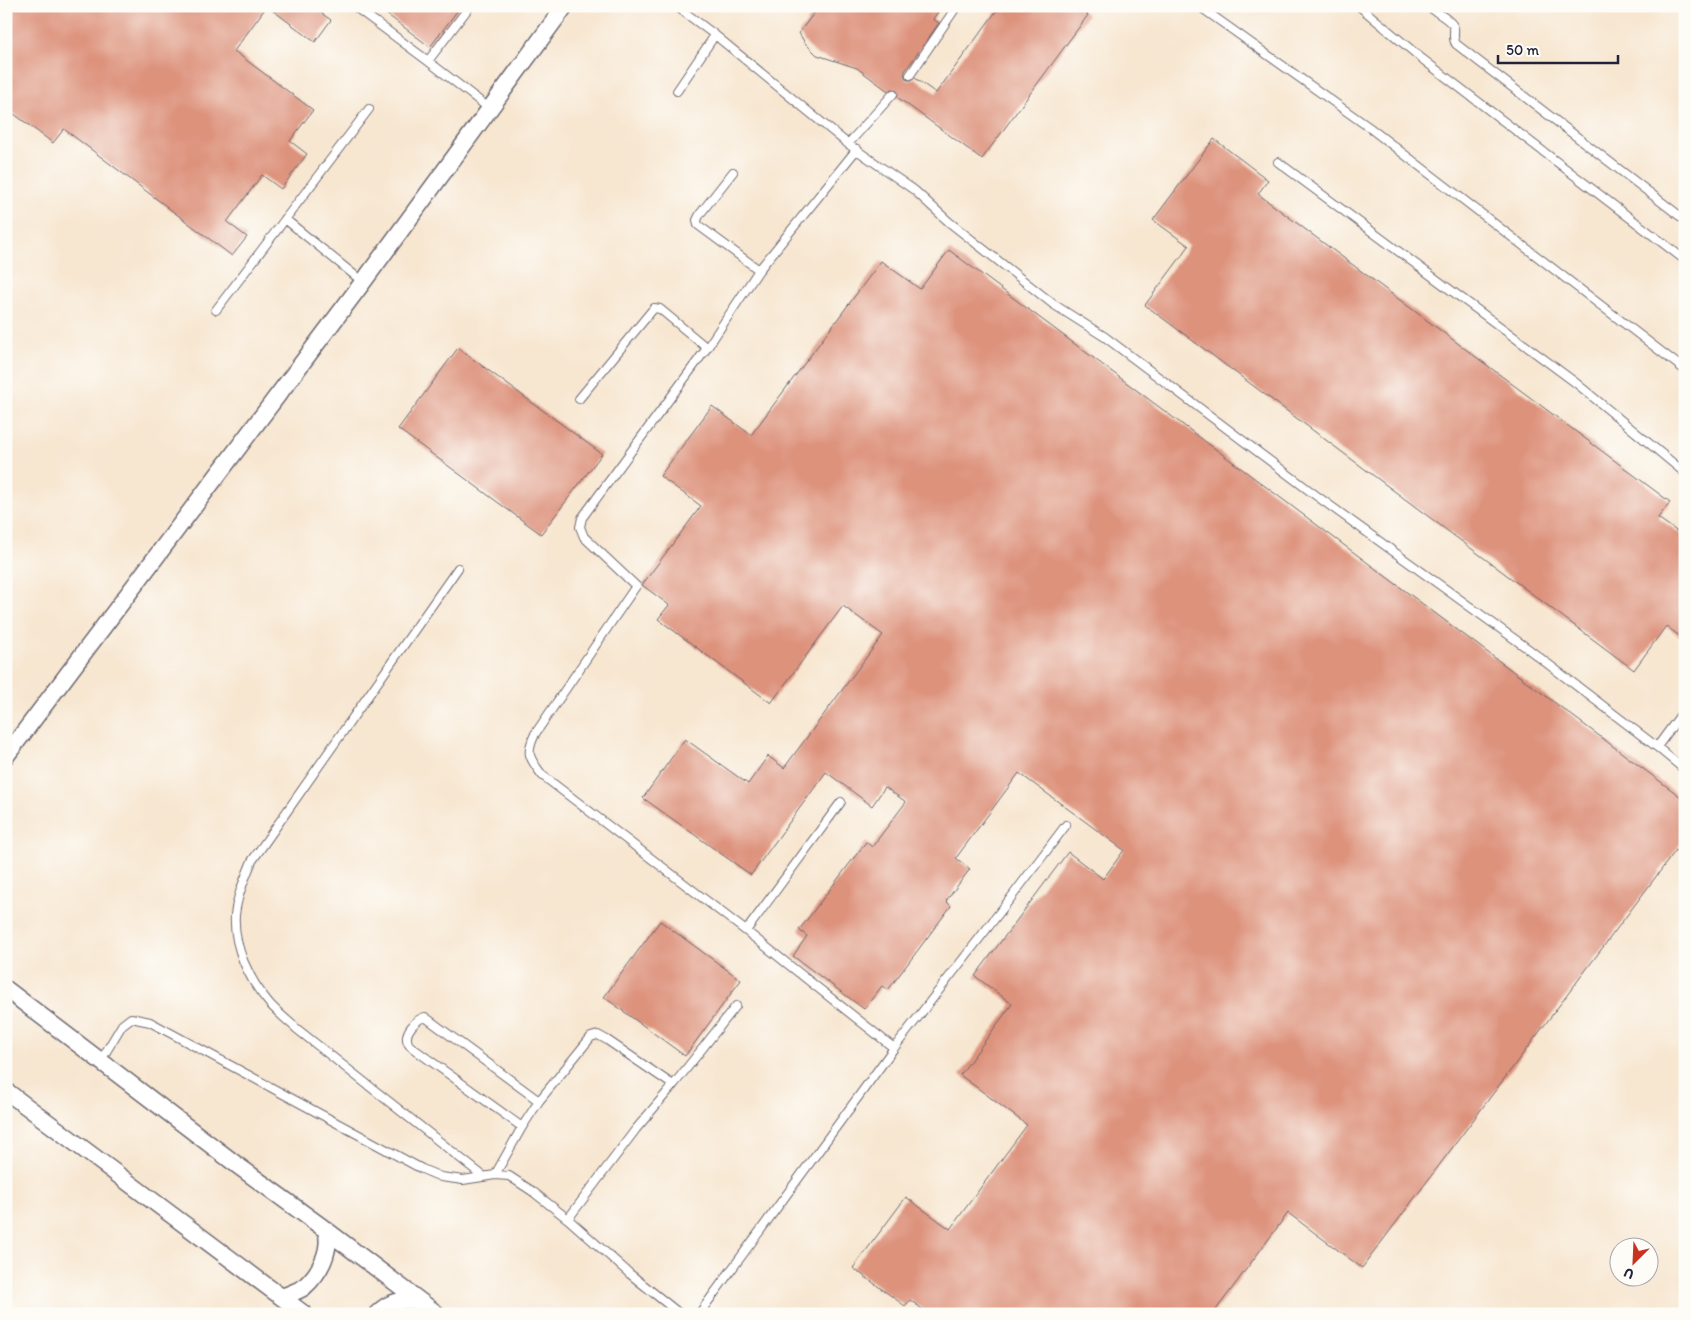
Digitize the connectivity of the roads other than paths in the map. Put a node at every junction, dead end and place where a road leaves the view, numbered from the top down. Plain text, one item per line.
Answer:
1 (354, 6) edge
2 (470, 6) edge
3 (565, 6) edge
4 (676, 6) edge
5 (957, 6) edge
6 (1199, 6) edge
7 (1359, 6) edge
8 (1428, 6) edge
9 (686, 9) edge
10 (715, 35) junction
11 (428, 61) junction
12 (910, 75) dead end
13 (677, 91) dead end
14 (893, 94) dead end
15 (369, 109) dead end
16 (490, 110) junction
17 (848, 144) junction
18 (857, 149) junction
19 (1278, 162) dead end
20 (733, 172) dead end
21 (285, 218) junction
22 (1685, 220) edge
23 (1685, 260) edge
24 (759, 270) junction
25 (363, 282) junction
26 (216, 310) dead end
27 (707, 348) junction
28 (1685, 370) edge
29 (579, 399) dead end
30 (1685, 472) edge
31 (458, 568) dead end
32 (1685, 709) edge
33 (1657, 747) junction
34 (6, 756) edge
35 (1685, 770) edge
36 (842, 802) dead end
37 (1066, 824) dead end
38 (746, 931) junction
39 (6, 989) edge
40 (736, 1006) dead end
41 (894, 1048) junction
42 (100, 1062) junction
43 (673, 1085) junction
44 (6, 1091) edge
45 (539, 1101) junction
46 (522, 1127) junction
47 (496, 1175) junction
48 (483, 1176) junction
49 (568, 1219) junction
50 (326, 1230) junction
51 (282, 1297) junction
52 (420, 1302) junction
53 (304, 1314) edge
54 (377, 1314) edge
55 (436, 1314) edge
56 (680, 1314) edge
57 (699, 1314) edge

1 - 11 lane
2 - 11 lane
3 - 16 street
4 - 9 lane
5 - 12 lane
6 - 28 lane
7 - 23 lane
8 - 22 lane
9 - 10 lane
10 - 13 lane
10 - 17 lane
11 - 16 lane
14 - 17 lane
15 - 21 lane
16 - 25 street
17 - 18 lane
18 - 24 lane
18 - 33 lane
19 - 30 lane
20 - 24 lane
21 - 25 lane
21 - 26 lane
24 - 27 lane
25 - 34 street
27 - 29 lane
27 - 38 lane
31 - 48 lane
32 - 33 lane
33 - 35 lane
36 - 38 lane
37 - 41 lane
38 - 41 lane
39 - 42 street
40 - 43 lane
41 - 57 lane
42 - 48 lane
42 - 50 street
43 - 45 lane
43 - 49 lane
44 - 51 street
45 - 46 lane
45 - 46 lane
46 - 47 lane
47 - 48 lane
47 - 49 lane
49 - 56 lane
50 - 51 street
50 - 52 street
51 - 53 street
52 - 54 street
52 - 55 street

